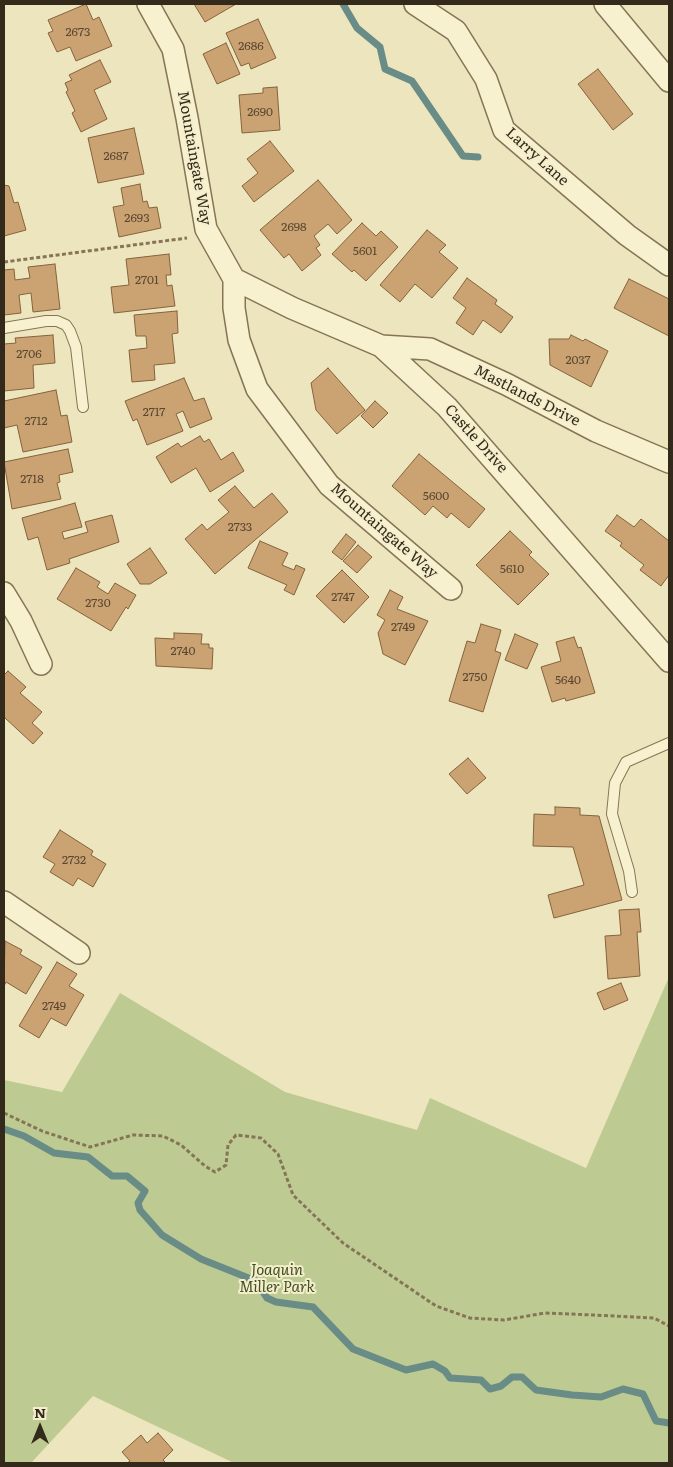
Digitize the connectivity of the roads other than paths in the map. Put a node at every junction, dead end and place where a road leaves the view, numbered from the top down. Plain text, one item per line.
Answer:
1 (148, 4) edge
2 (414, 4) edge
3 (605, 4) edge
4 (669, 81) edge
5 (669, 265) edge
6 (234, 279) junction
7 (4, 328) edge
8 (381, 346) junction
9 (83, 407) dead end
10 (669, 462) edge
11 (451, 589) dead end
12 (4, 593) edge
13 (669, 661) edge
14 (41, 664) dead end
15 (669, 743) edge
16 (632, 892) dead end
17 (4, 902) edge
18 (79, 953) dead end

1 - 6 street, Mountaingate Way
2 - 5 street, Larry Lane
3 - 4 street
6 - 8 street, Castle Drive
6 - 11 street, Mountaingate Way
7 - 9 lane
8 - 10 street, Mastlands Drive
8 - 13 street, Castle Drive
12 - 14 street
15 - 16 lane
17 - 18 street

